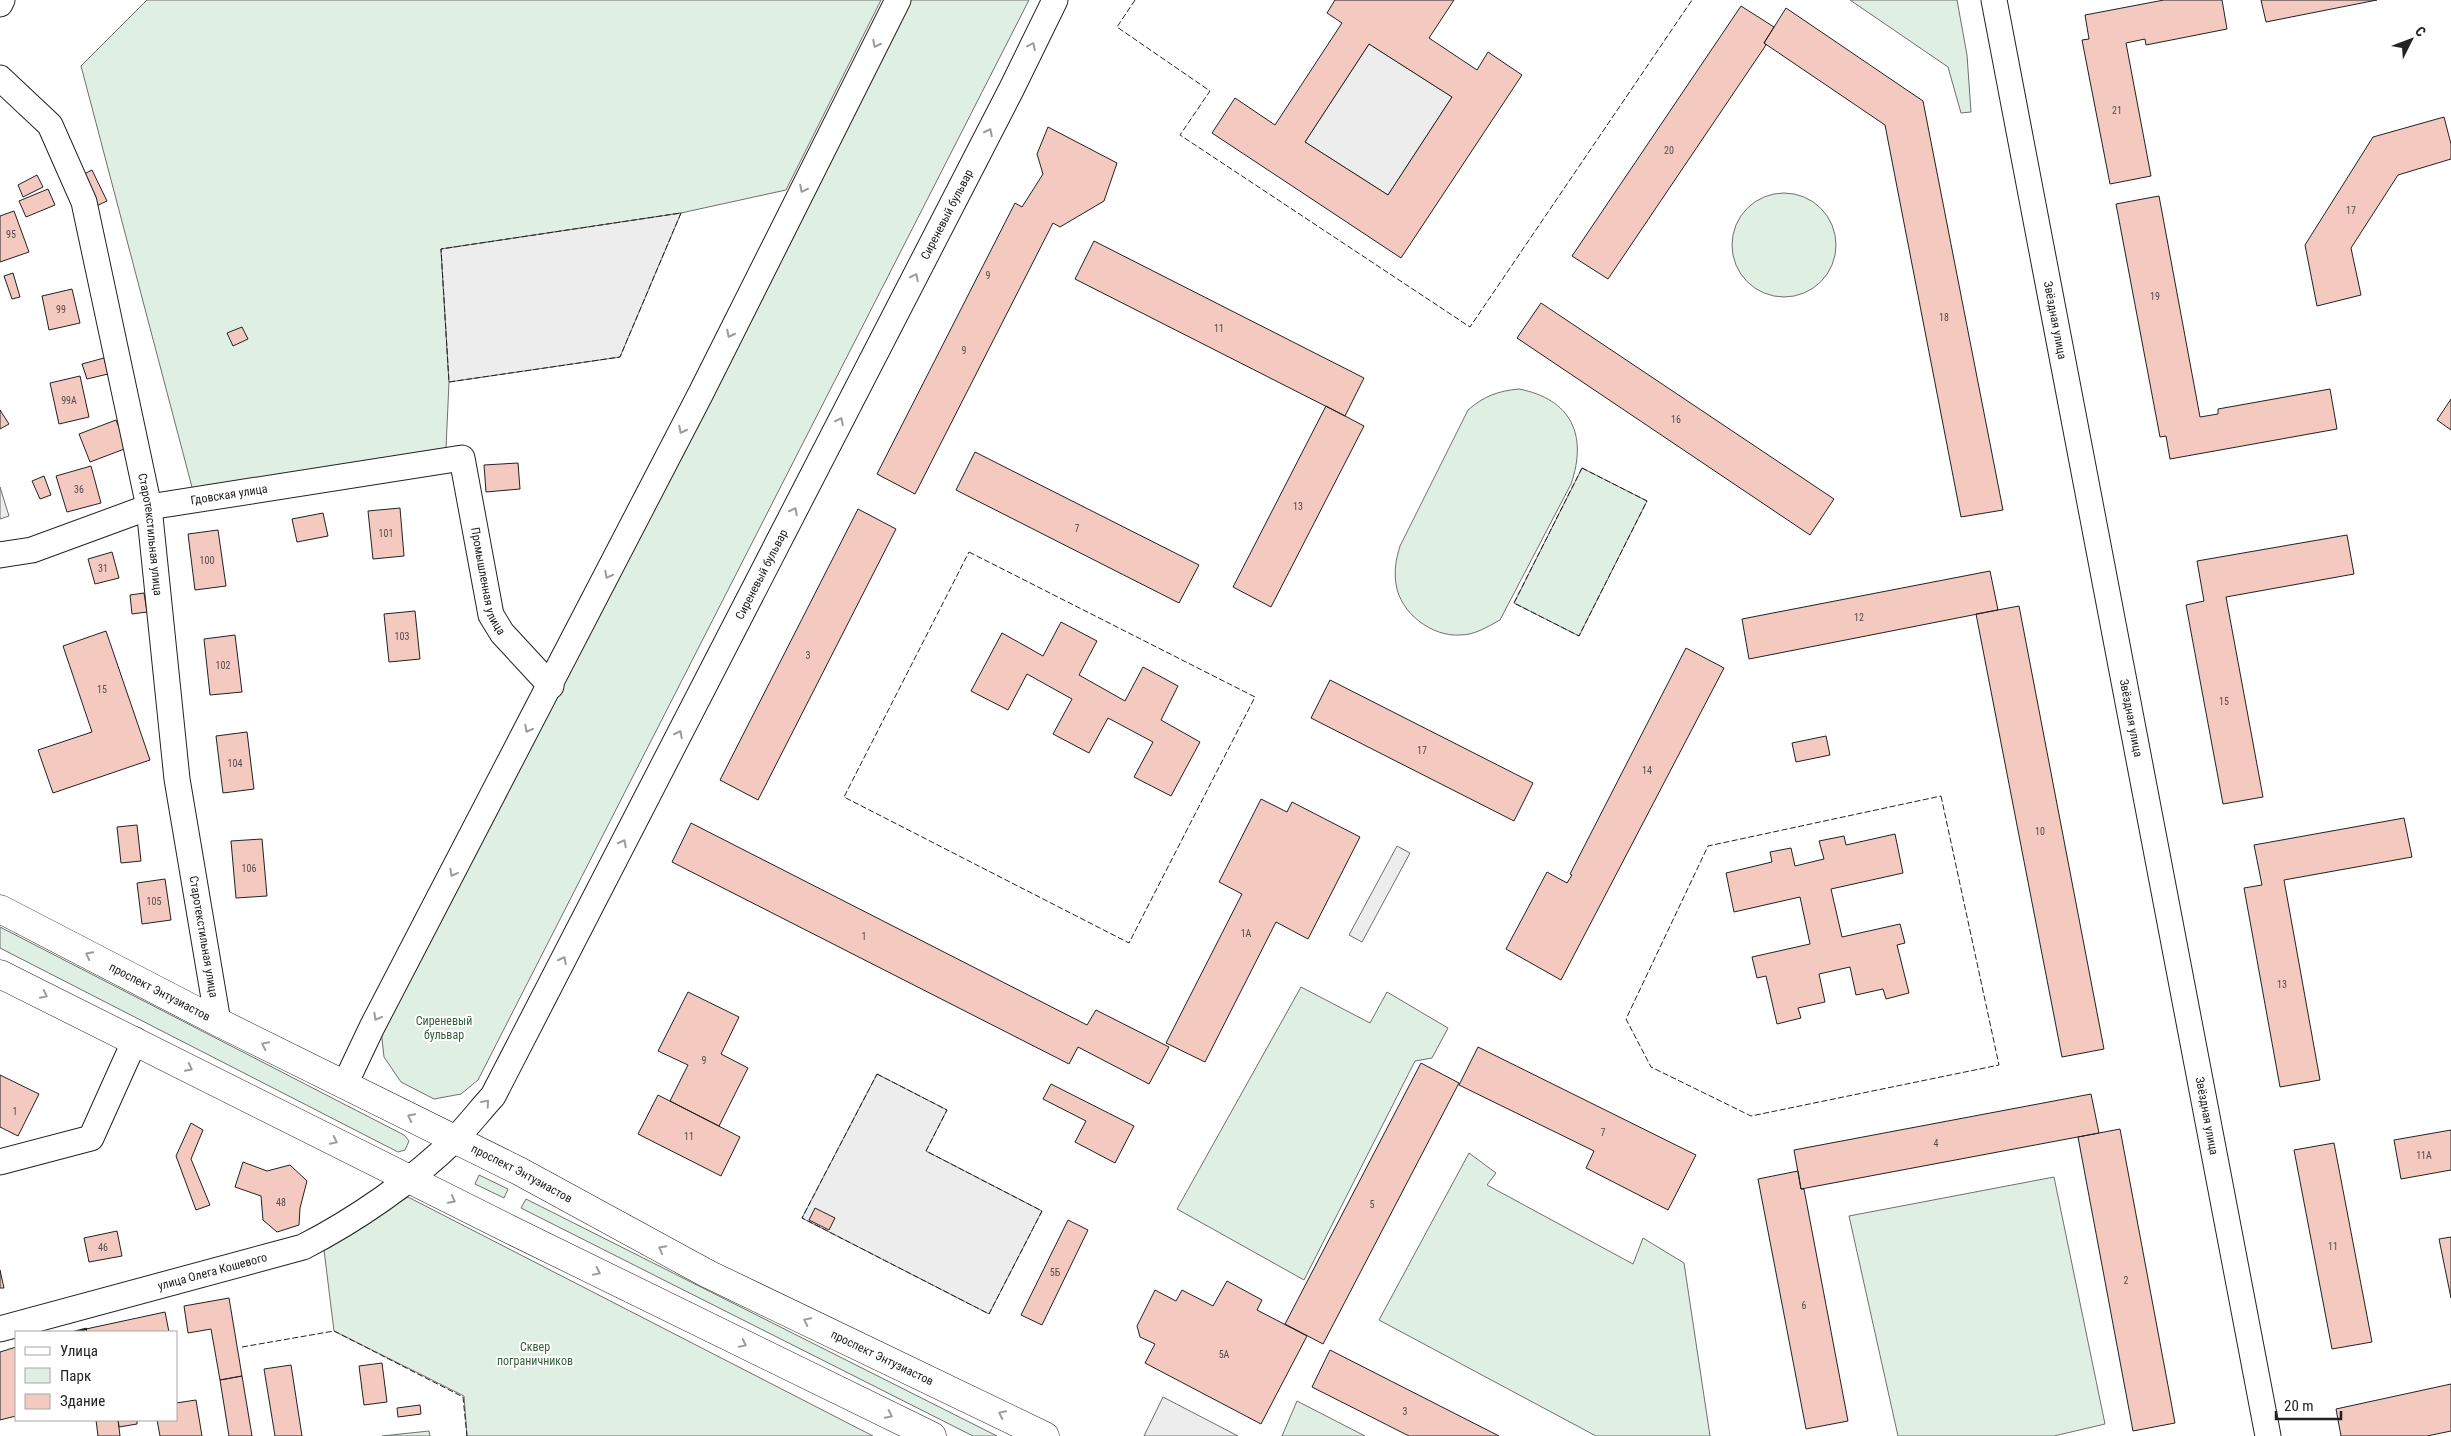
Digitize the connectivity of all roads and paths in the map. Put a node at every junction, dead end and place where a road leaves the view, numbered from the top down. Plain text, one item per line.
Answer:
1 (2, 0) edge
2 (898, 0) edge
3 (1055, 0) edge
4 (1994, 0) edge
5 (0, 4) edge
6 (0, 78) edge
7 (462, 458) joint
8 (149, 507) junction
9 (0, 555) edge
10 (551, 686) junction
11 (0, 909) edge
12 (0, 974) edge
13 (218, 1022) junction
14 (135, 1040) junction
15 (345, 1084) junction
16 (454, 1139) junction
17 (0, 1162) edge
18 (409, 1177) junction
19 (0, 1329) edge
20 (932, 1436) edge
21 (1045, 1436) edge
22 (2268, 1436) edge

1 - 5 street
2 -> 10 street
16 -> 3 street, Сиреневый бульвар
4 - 22 street, Звёздная улица
6 - 8 street, Старотекстильная улица
7 - 8 street, Гдовская улица
7 - 10 street, Промышленная улица
8 - 9 street, Гдовская улица
8 - 13 street, Старотекстильная улица
10 -> 15 street
13 -> 11 main road, проспект Энтузиастов
12 -> 14 main road
15 -> 13 main road, проспект Энтузиастов
14 - 17 street
14 -> 18 main road
16 -> 15 main road, проспект Энтузиастов
16 - 18 street, Сиреневый бульвар
21 -> 16 main road, проспект Энтузиастов
18 - 19 street, улица Олега Кошевого
18 -> 20 main road

